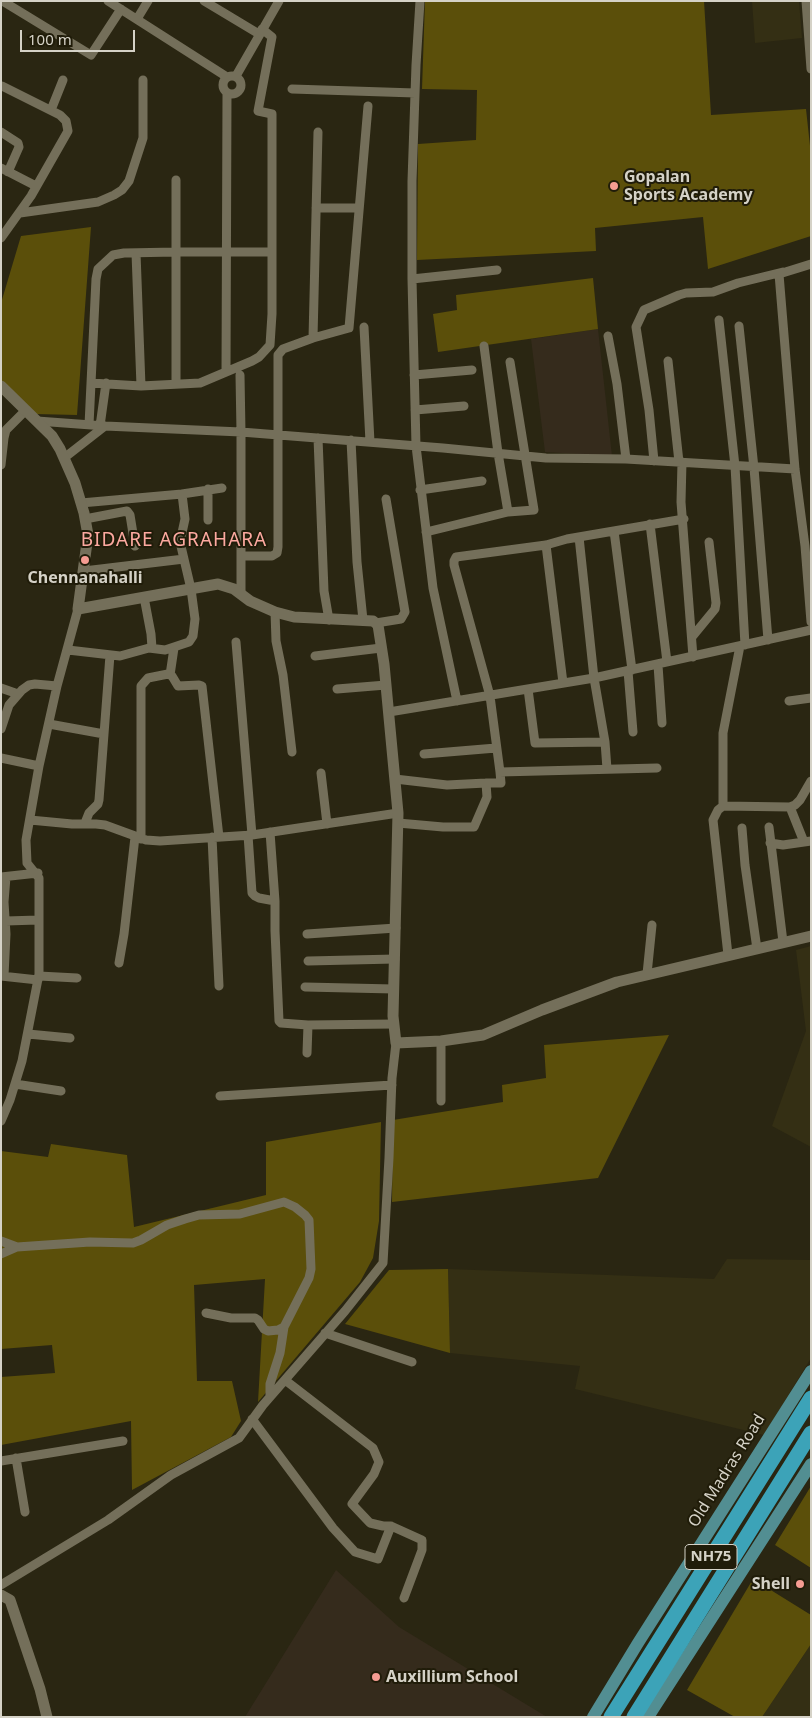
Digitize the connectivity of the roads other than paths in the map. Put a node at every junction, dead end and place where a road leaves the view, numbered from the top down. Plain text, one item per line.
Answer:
1 (108, 1) edge
2 (148, 1) edge
3 (204, 1) edge
4 (279, 1) edge
5 (420, 1) edge
6 (806, 1) edge
7 (4, 2) edge
8 (121, 9) junction
9 (137, 19) junction
10 (260, 32) junction
11 (811, 69) edge
12 (231, 76) junction
13 (63, 80) dead end
14 (143, 80) dead end
15 (2, 86) edge
16 (292, 89) dead end
17 (227, 93) junction
18 (415, 93) junction
19 (368, 106) dead end
20 (51, 110) junction
21 (1, 132) edge
22 (318, 132) dead end
23 (5, 170) edge
24 (176, 180) dead end
25 (36, 186) junction
26 (316, 208) junction
27 (359, 208) junction
28 (20, 213) junction
29 (1, 238) edge
30 (176, 252) junction
31 (226, 252) junction
32 (272, 252) junction
33 (136, 253) junction
34 (811, 264) edge
35 (498, 270) dead end
36 (784, 272) junction
37 (412, 278) junction
38 (719, 320) dead end
39 (739, 326) dead end
40 (364, 327) dead end
41 (608, 336) dead end
42 (313, 338) junction
43 (484, 346) dead end
44 (668, 361) dead end
45 (510, 362) dead end
46 (472, 370) dead end
47 (226, 372) junction
48 (240, 374) dead end
49 (414, 375) junction
50 (90, 382) junction
51 (106, 384) junction
52 (176, 384) junction
53 (141, 386) junction
54 (3, 391) edge
55 (464, 406) dead end
56 (26, 410) junction
57 (415, 410) junction
58 (37, 421) junction
59 (89, 425) junction
60 (103, 426) junction
61 (241, 432) junction
62 (277, 435) junction
63 (318, 438) junction
64 (351, 440) junction
65 (370, 442) junction
66 (416, 446) junction
67 (498, 453) junction
68 (525, 457) junction
69 (64, 458) junction
70 (626, 459) junction
71 (654, 461) junction
72 (681, 462) junction
73 (1, 465) edge
74 (736, 466) junction
75 (754, 468) junction
76 (795, 469) junction
77 (482, 481) dead end
78 (222, 488) dead end
79 (208, 490) junction
80 (420, 490) junction
81 (182, 494) junction
82 (386, 499) dead end
83 (81, 503) junction
84 (508, 512) junction
85 (684, 519) junction
86 (85, 520) junction
87 (208, 520) dead end
88 (650, 524) junction
89 (614, 531) junction
90 (426, 532) junction
91 (579, 537) junction
92 (709, 542) dead end
93 (546, 545) junction
94 (135, 546) dead end
95 (241, 556) junction
96 (184, 559) junction
97 (84, 570) junction
98 (191, 589) junction
99 (241, 594) junction
100 (144, 597) junction
101 (78, 609) junction
102 (275, 612) junction
103 (328, 620) junction
104 (363, 620) junction
105 (811, 622) edge
106 (376, 623) junction
107 (811, 630) edge
108 (692, 637) junction
109 (768, 640) junction
110 (236, 642) dead end
111 (742, 646) junction
112 (152, 648) junction
113 (174, 648) junction
114 (381, 648) junction
115 (68, 650) junction
116 (110, 655) junction
117 (315, 656) dead end
118 (693, 657) junction
119 (662, 664) junction
120 (630, 670) junction
121 (170, 675) junction
122 (594, 678) junction
123 (562, 682) junction
124 (386, 685) junction
125 (56, 686) junction
126 (1, 688) edge
127 (528, 689) junction
128 (337, 690) dead end
129 (18, 694) junction
130 (490, 696) junction
131 (811, 698) edge
132 (457, 701) junction
133 (789, 701) dead end
134 (389, 712) junction
135 (662, 723) dead end
136 (48, 724) junction
137 (1, 729) edge
138 (632, 732) dead end
139 (104, 734) junction
140 (605, 742) junction
141 (496, 748) junction
142 (292, 752) dead end
143 (424, 754) dead end
144 (1, 758) edge
145 (39, 766) junction
146 (607, 768) junction
147 (656, 768) dead end
148 (500, 772) junction
149 (321, 773) dead end
150 (395, 779) junction
151 (811, 781) edge
152 (486, 783) junction
153 (723, 806) junction
154 (790, 807) junction
155 (398, 818) junction
156 (30, 820) junction
157 (85, 823) junction
158 (327, 824) junction
159 (769, 827) dead end
160 (742, 828) dead end
161 (270, 832) junction
162 (250, 835) junction
163 (216, 837) junction
164 (138, 838) junction
165 (808, 842) edge
166 (770, 843) junction
167 (38, 873) junction
168 (4, 877) edge
169 (275, 901) junction
170 (38, 920) junction
171 (6, 921) junction
172 (652, 925) dead end
173 (396, 928) junction
174 (307, 934) dead end
175 (811, 936) edge
176 (783, 942) junction
177 (758, 949) junction
178 (728, 955) junction
179 (395, 959) junction
180 (308, 961) dead end
181 (119, 963) dead end
182 (647, 974) junction
183 (2, 976) edge
184 (38, 978) junction
185 (78, 978) dead end
186 (219, 986) dead end
187 (305, 987) dead end
188 (394, 989) junction
189 (394, 1024) junction
190 (308, 1025) junction
191 (28, 1034) junction
192 (70, 1038) dead end
193 (442, 1042) junction
194 (396, 1043) junction
195 (307, 1053) dead end
196 (15, 1084) junction
197 (392, 1085) junction
198 (61, 1091) dead end
199 (220, 1096) dead end
200 (441, 1101) dead end
201 (1, 1121) edge
202 (1, 1241) edge
203 (17, 1247) junction
204 (1, 1254) edge
205 (206, 1313) dead end
206 (284, 1327) junction
207 (325, 1333) junction
208 (412, 1362) dead end
209 (811, 1372) edge
210 (285, 1380) junction
211 (270, 1397) junction
212 (811, 1398) edge
213 (252, 1420) junction
214 (811, 1433) edge
215 (124, 1441) dead end
216 (16, 1458) junction
217 (1, 1461) edge
218 (811, 1464) edge
219 (26, 1512) dead end
220 (391, 1526) junction
221 (1, 1585) edge
222 (1, 1594) edge
223 (404, 1598) dead end
224 (47, 1717) edge
225 (593, 1717) edge
226 (611, 1717) edge
227 (634, 1717) edge
228 (648, 1717) edge

1 - 8 street
2 - 9 street
3 - 10 street
4 - 10 street
5 - 18 street
6 - 11 street
7 - 8 street
8 - 9 street
9 - 12 street
10 - 12 street
10 - 32 street
12 - 17 street
12 - 17 street
13 - 20 street
14 - 28 street
15 - 20 street
16 - 18 street
17 - 31 street
18 - 37 street
19 - 27 street
20 - 25 street
21 - 23 street
22 - 26 street
23 - 25 street
24 - 30 street
25 - 28 street
26 - 27 street
26 - 42 street
27 - 42 street
28 - 29 street
30 - 31 street
30 - 33 street
30 - 52 street
31 - 32 street
31 - 47 street
32 - 47 street
33 - 50 street
33 - 53 street
34 - 36 street
35 - 37 street
36 - 71 street
36 - 76 street
37 - 49 street
38 - 74 street
39 - 75 street
40 - 65 street
41 - 70 street
42 - 62 street
43 - 67 street
44 - 72 street
45 - 68 street
46 - 49 street
47 - 52 street
48 - 61 street
49 - 57 street
50 - 51 street
50 - 59 street
51 - 53 street
51 - 60 street
52 - 53 street
54 - 56 street
55 - 57 street
56 - 58 street
56 - 73 street
57 - 66 street
58 - 59 street
58 - 69 street
59 - 60 street
60 - 61 street
60 - 69 street
61 - 62 street
61 - 95 street
62 - 63 street
62 - 95 street
63 - 64 street
63 - 103 street
64 - 65 street
64 - 104 street
65 - 66 street
66 - 67 street
66 - 80 street
67 - 68 street
67 - 84 street
68 - 70 street
68 - 84 street
69 - 83 street
70 - 71 street
71 - 72 street
72 - 74 street
72 - 85 street
74 - 75 street
74 - 111 street
75 - 76 street
75 - 109 street
76 - 105 street
77 - 80 street
78 - 79 street
79 - 81 street
79 - 87 street
80 - 90 street
81 - 83 street
81 - 96 street
82 - 106 street
83 - 86 street
84 - 90 street
85 - 88 street
85 - 108 street
86 - 94 street
86 - 97 street
88 - 89 street
88 - 119 street
89 - 91 street
89 - 120 street
90 - 132 street
91 - 93 street
91 - 122 street
92 - 108 street
93 - 123 street
93 - 130 street
95 - 99 street
96 - 97 street
96 - 98 street
97 - 101 street
98 - 99 street
98 - 100 street
98 - 113 street
99 - 102 street
100 - 101 street
100 - 112 street
101 - 115 street
102 - 103 street
102 - 142 street
103 - 104 street
104 - 106 street
106 - 114 street
107 - 109 street
108 - 118 street
109 - 111 street
110 - 162 street
111 - 118 street
111 - 153 street
112 - 113 street
112 - 116 street
113 - 121 street
114 - 117 street
114 - 124 street
115 - 116 street
115 - 125 street
116 - 139 street
118 - 119 street
119 - 120 street
119 - 135 street
120 - 122 street
120 - 138 street
121 - 163 street
121 - 164 street
122 - 123 street
122 - 140 street
123 - 127 street
124 - 128 street
124 - 134 street
125 - 129 street
125 - 136 street
126 - 129 street
127 - 130 street
127 - 140 street
129 - 137 street
130 - 132 street
130 - 141 street
131 - 133 street
132 - 134 street
134 - 150 street
136 - 139 street
136 - 145 street
139 - 157 street
140 - 146 street
141 - 143 street
141 - 148 street
144 - 145 street
145 - 156 street
146 - 147 street
146 - 148 street
148 - 152 street
149 - 158 street
150 - 152 street
150 - 155 street
151 - 154 street
152 - 155 street
153 - 154 street
153 - 178 street
154 - 165 street
155 - 158 street
155 - 173 street
156 - 157 street
156 - 167 street
157 - 164 street
158 - 161 street
159 - 166 street
160 - 177 street
161 - 162 street
161 - 169 street
162 - 163 street
162 - 169 street
163 - 164 street
163 - 186 street
164 - 181 street
165 - 166 street
166 - 176 street
167 - 168 street
167 - 170 street
168 - 171 street
169 - 190 street
170 - 171 street
170 - 184 street
171 - 183 street
172 - 182 street
173 - 174 street
173 - 179 street
175 - 176 street
176 - 177 street
177 - 178 street
178 - 182 street
179 - 180 street
179 - 188 street
182 - 193 street
183 - 184 street
184 - 185 street
184 - 191 street
187 - 188 street
188 - 189 street
189 - 190 street
189 - 194 street
190 - 195 street
191 - 192 street
191 - 196 street
193 - 194 street
193 - 200 street
194 - 197 street
196 - 198 street
196 - 201 street
197 - 199 street
197 - 207 street
202 - 203 street
203 - 204 street
203 - 206 street
205 - 206 street
206 - 211 street
207 - 208 street
207 - 210 street
209 - 225 main road, Old Madras Road
210 - 211 street
210 - 220 street
211 - 213 street
212 - 226 highway, Old Madras Road / NH75
213 - 220 street
213 - 221 street
214 - 227 highway, NH75
215 - 216 street
216 - 217 street
216 - 219 street
218 - 228 main road
220 - 223 street
222 - 224 street

